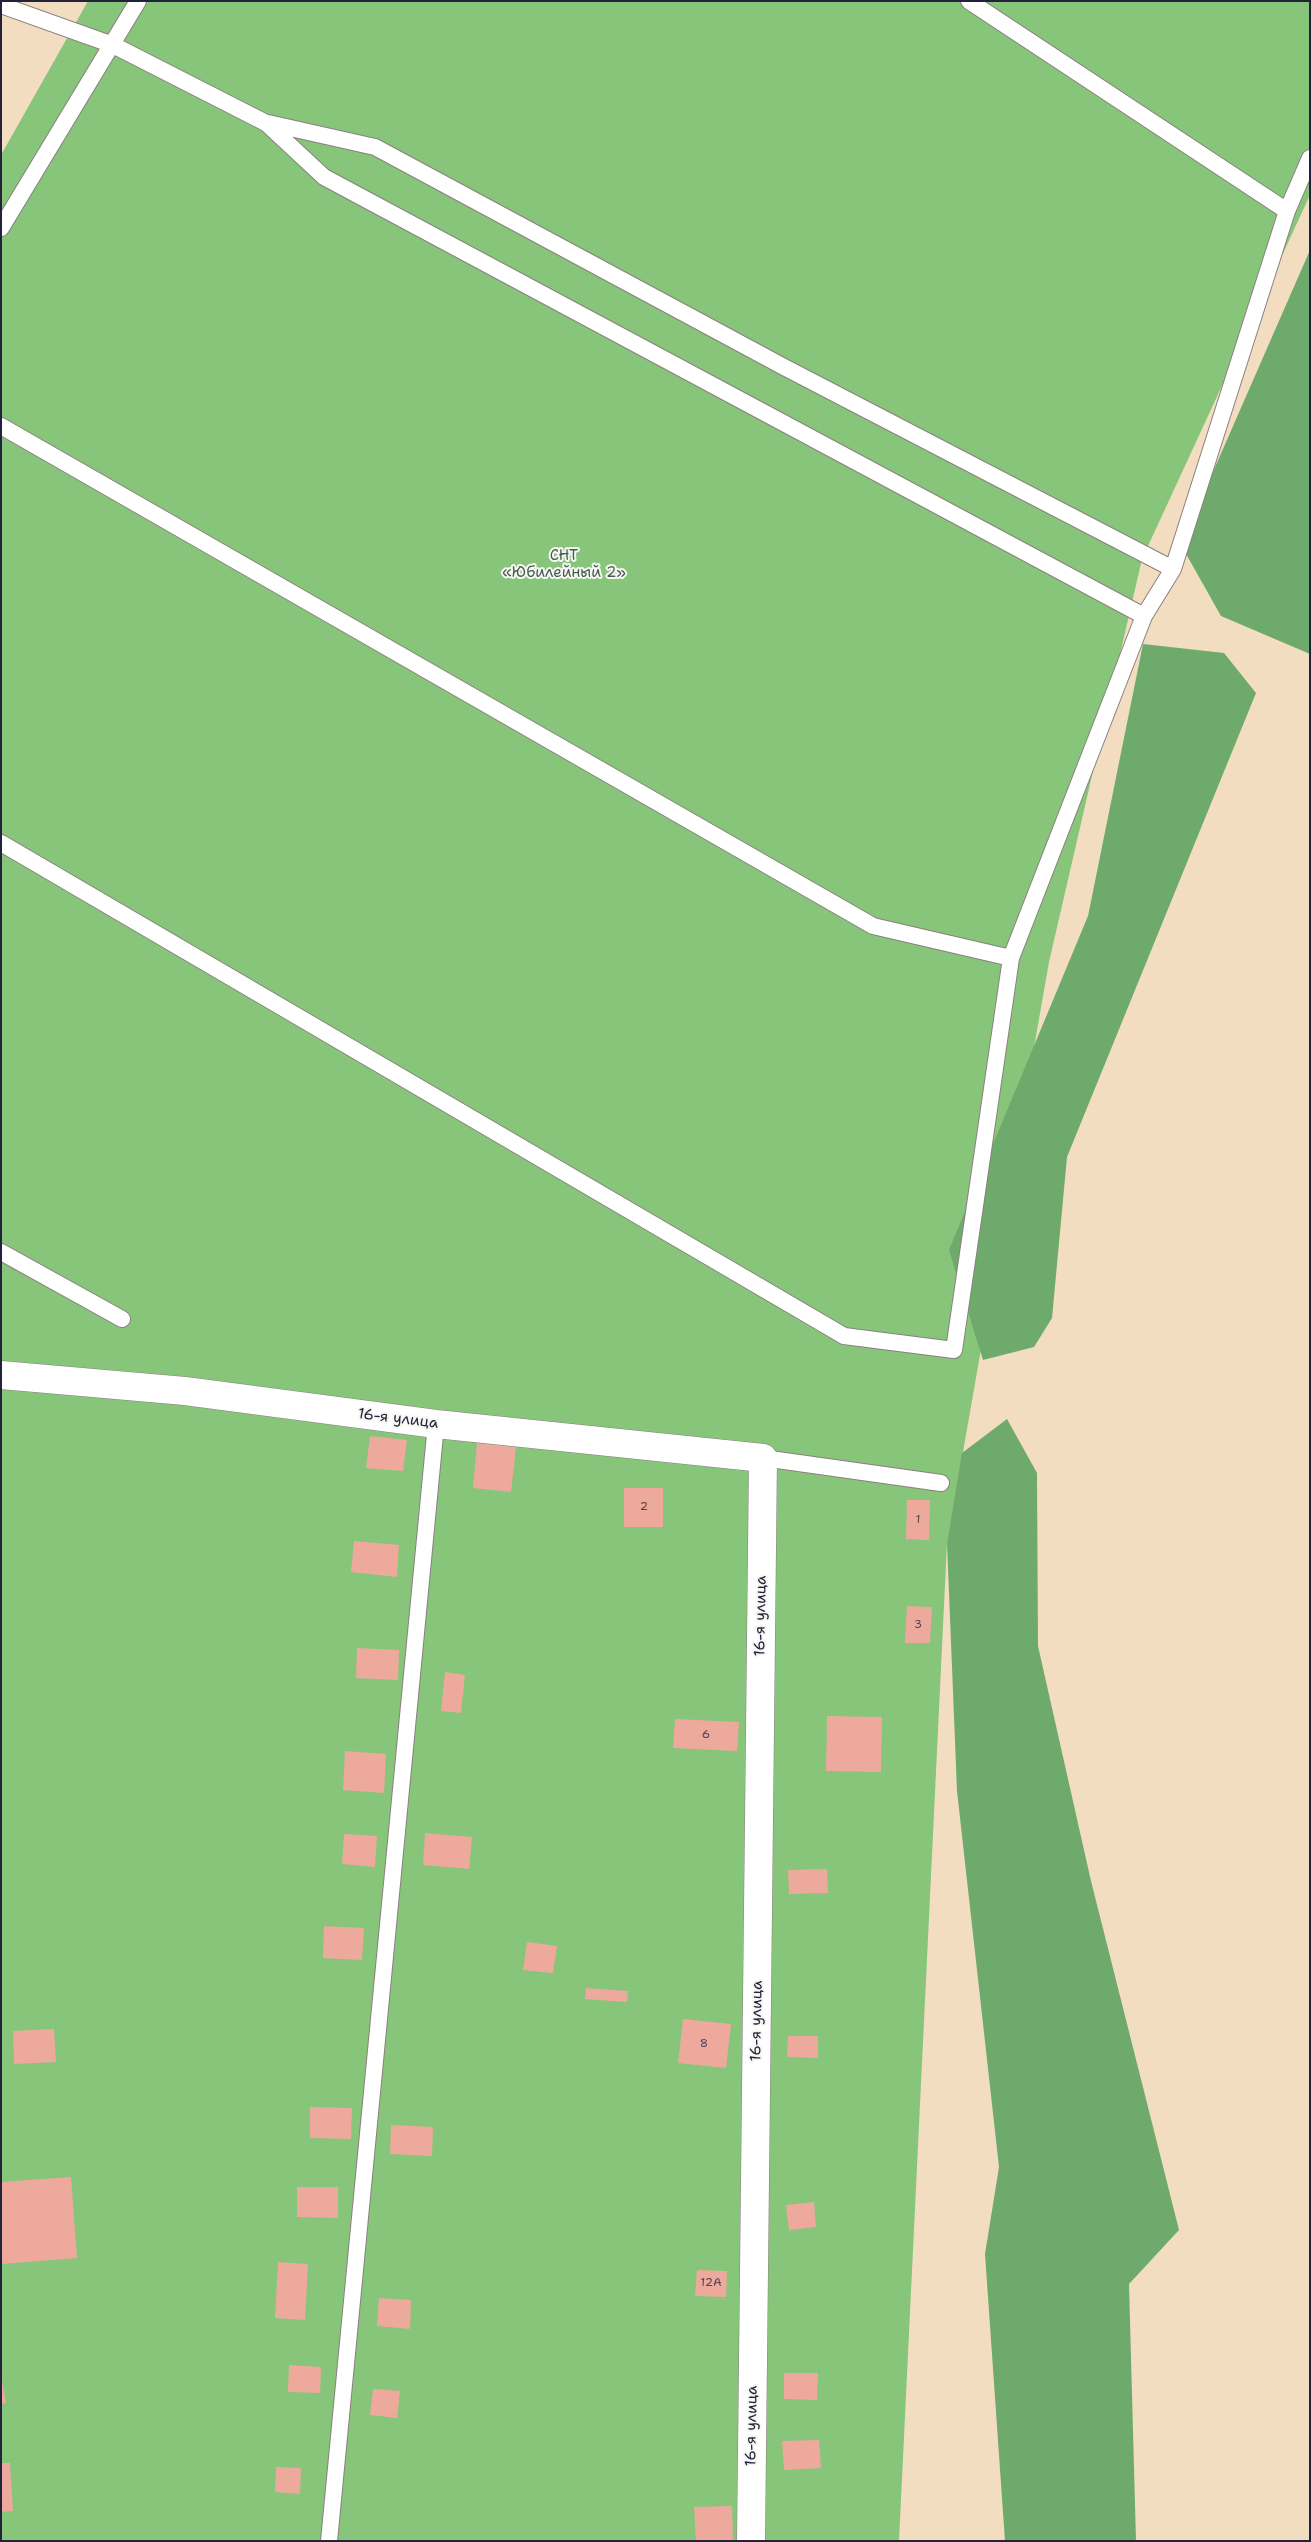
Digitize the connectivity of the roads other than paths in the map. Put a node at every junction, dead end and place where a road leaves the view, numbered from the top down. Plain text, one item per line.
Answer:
1 (138, 1) edge
2 (969, 1) edge
3 (1, 5) edge
4 (112, 45) junction
5 (266, 123) junction
6 (1310, 158) edge
7 (1287, 211) junction
8 (1, 228) edge
9 (1, 426) edge
10 (1173, 569) junction
11 (1144, 616) junction
12 (1, 843) edge
13 (1011, 958) junction
14 (1, 1252) edge
15 (122, 1319) dead end
16 (1, 1375) edge
17 (436, 1424) junction
18 (762, 1458) junction
19 (941, 1483) dead end
20 (328, 2541) edge
21 (751, 2541) edge

1 - 4 lane
2 - 7 lane
3 - 4 lane
4 - 5 lane
4 - 8 lane
5 - 10 lane
5 - 11 lane
6 - 7 lane
7 - 10 lane
9 - 13 lane
10 - 11 lane
11 - 13 lane
12 - 13 lane
14 - 15 lane
16 - 17 street, 16-я улица
17 - 18 street, 16-я улица
17 - 20 lane
18 - 19 lane
18 - 21 street, 16-я улица

